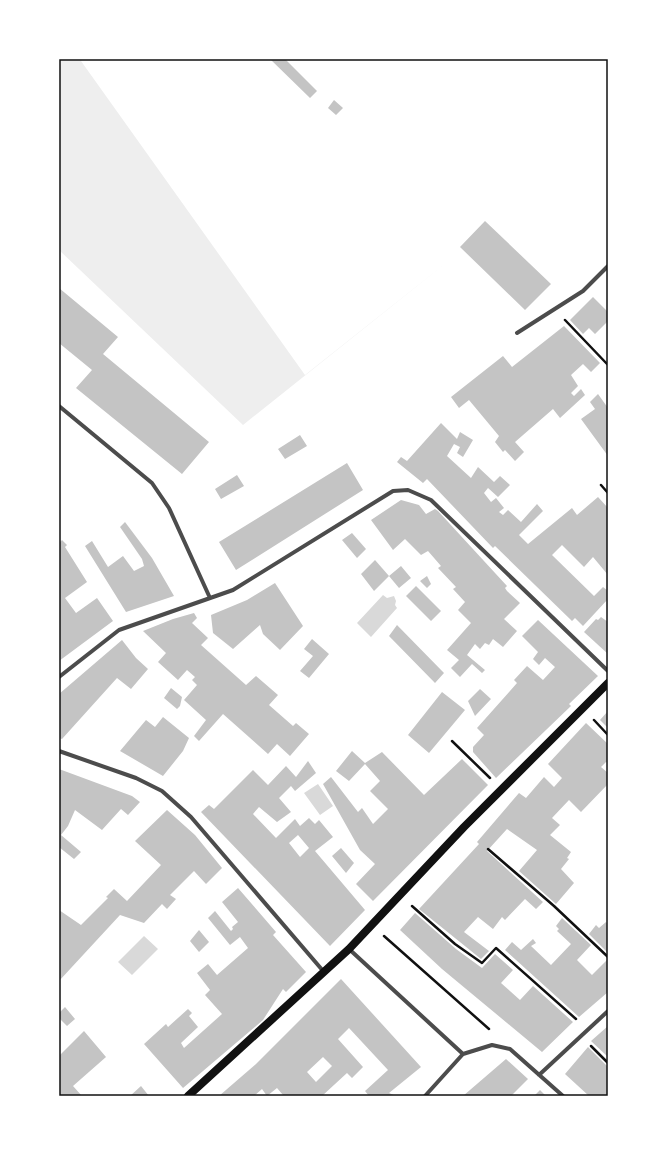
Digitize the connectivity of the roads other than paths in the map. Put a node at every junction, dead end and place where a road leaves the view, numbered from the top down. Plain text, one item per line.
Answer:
1 (608, 266) edge
2 (517, 333) dead end
3 (59, 406) edge
4 (210, 598) junction
5 (608, 672) edge
6 (59, 678) edge
7 (608, 683) edge
8 (59, 751) edge
9 (349, 949) junction
10 (324, 972) junction
11 (608, 1011) edge
12 (463, 1054) junction
13 (539, 1074) junction
14 (188, 1096) edge
15 (426, 1096) edge
16 (563, 1096) edge

1 - 2 street
3 - 4 street
4 - 5 street
4 - 6 street
7 - 9 main road
8 - 10 street
9 - 10 main road
9 - 12 street
10 - 14 main road
11 - 13 street
12 - 13 street
12 - 15 street
13 - 16 street

